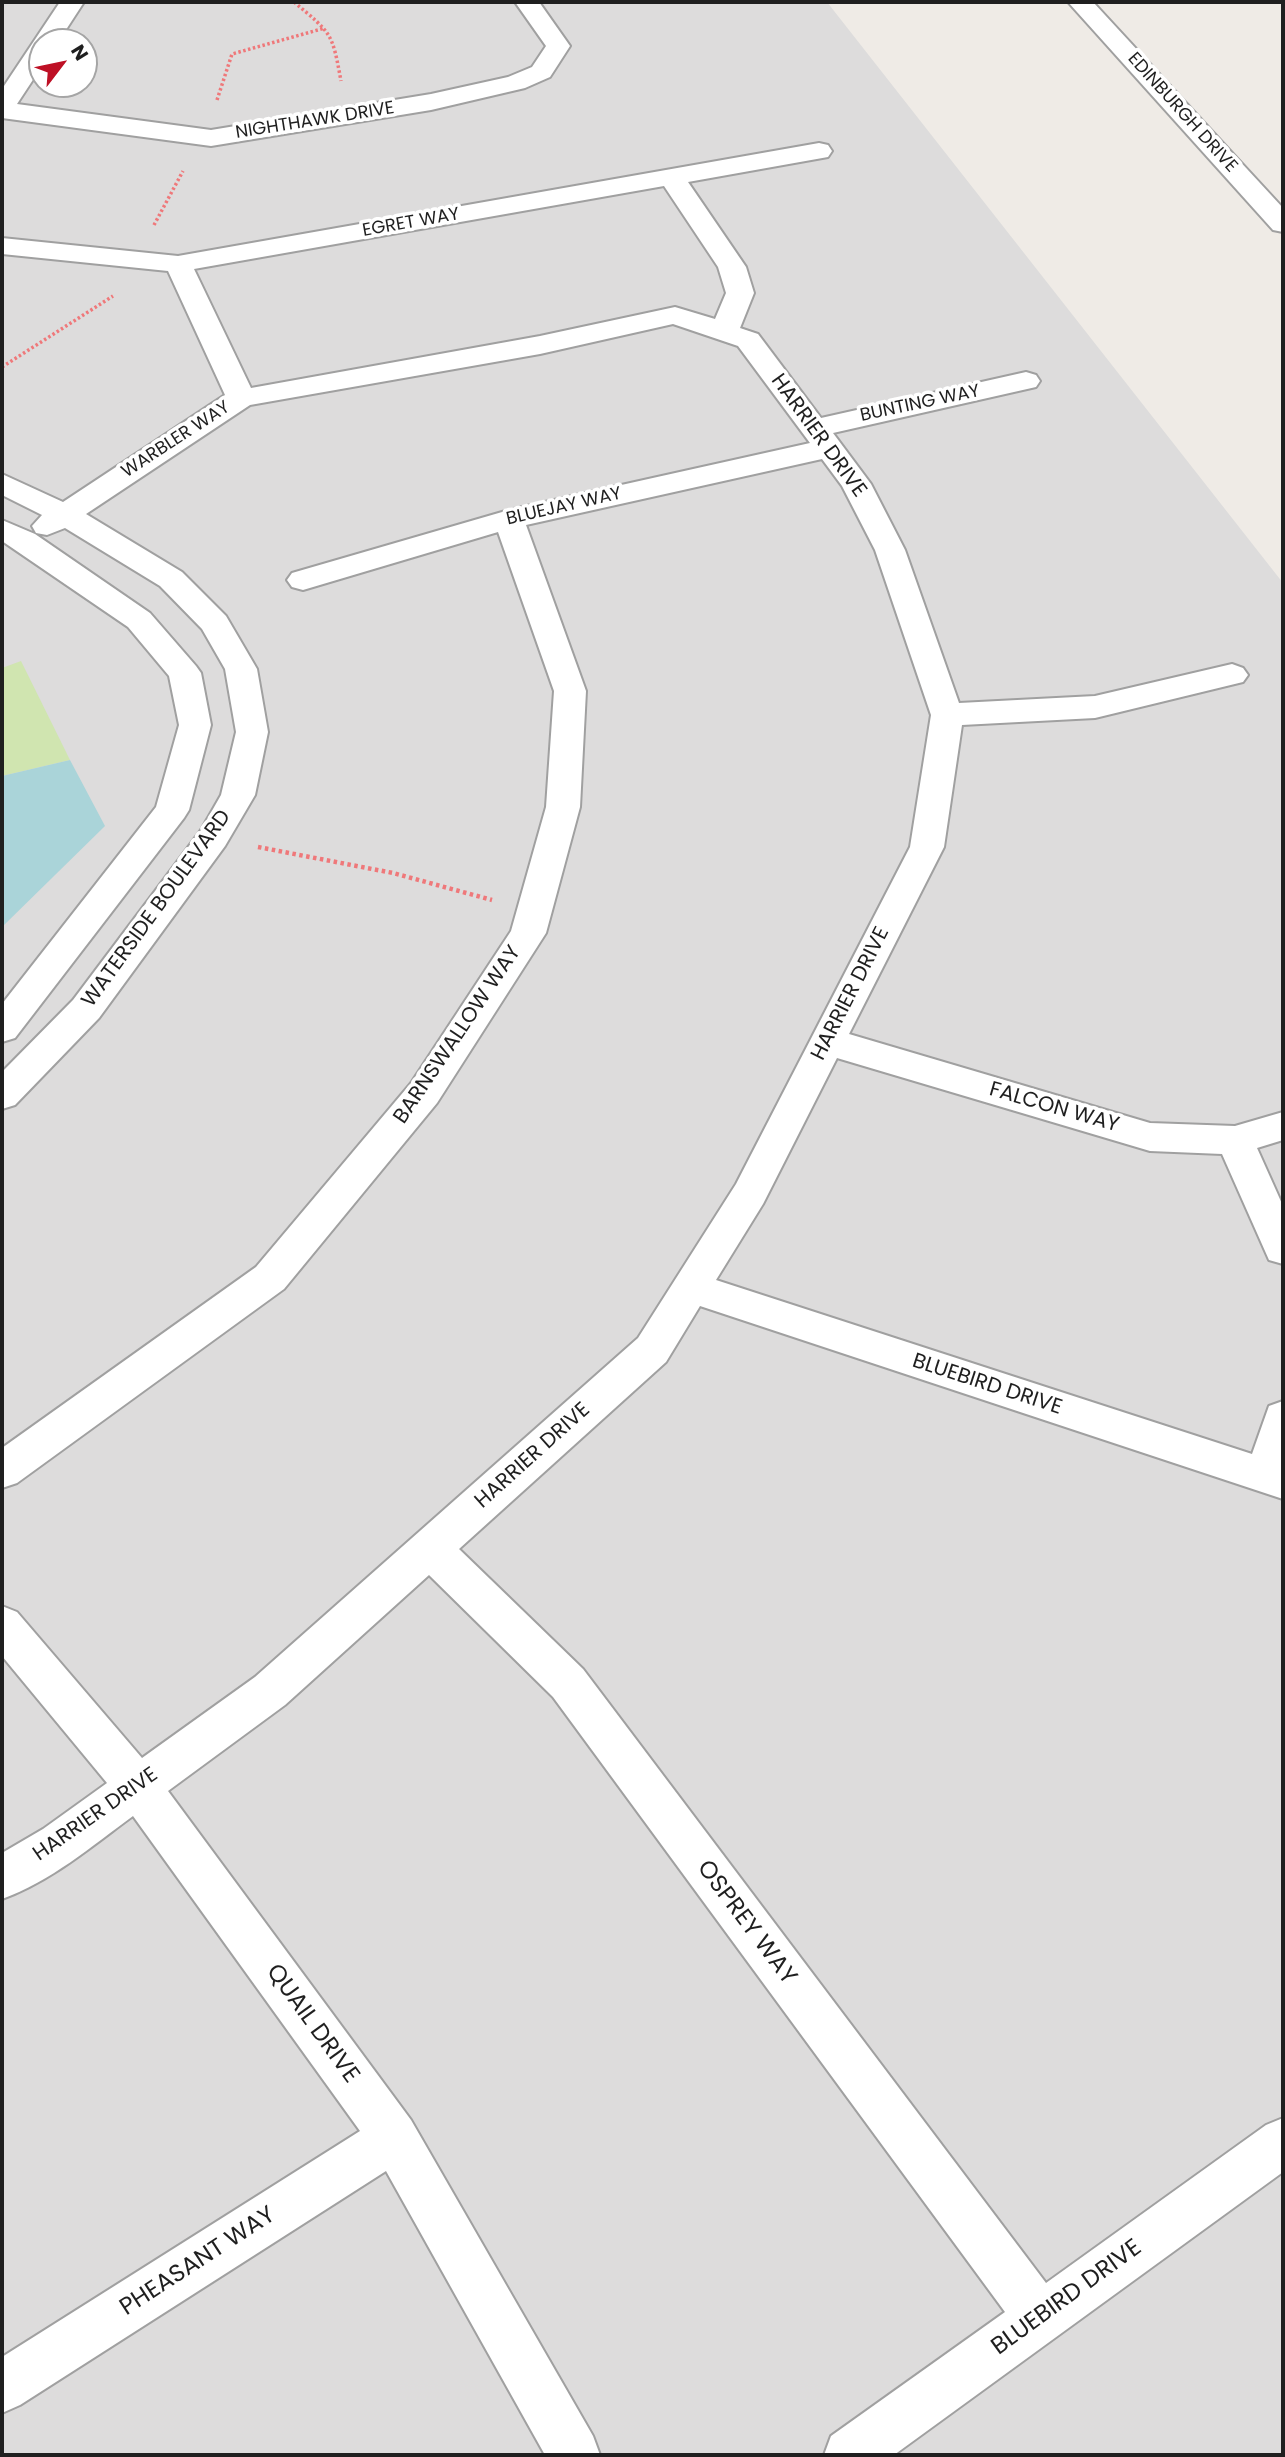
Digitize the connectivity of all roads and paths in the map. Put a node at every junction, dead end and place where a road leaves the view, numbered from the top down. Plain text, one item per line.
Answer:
1 (72, 2) edge
2 (294, 2) edge
3 (527, 2) edge
4 (1080, 2) edge
5 (55, 28) edge
6 (325, 28) junction
7 (28, 69) edge
8 (2, 109) edge
9 (352, 115) junction
10 (201, 137) junction
11 (819, 151) dead end
12 (671, 177) junction
13 (1283, 224) edge
14 (2, 246) edge
15 (135, 260) junction
16 (178, 264) junction
17 (724, 332) junction
18 (2, 367) edge
19 (1026, 381) dead end
20 (241, 398) junction
21 (821, 438) junction
22 (2, 483) edge
23 (64, 514) junction
24 (509, 519) junction
25 (13, 535) edge
26 (303, 580) dead end
27 (1233, 675) dead end
28 (947, 715) junction
29 (213, 838) junction
30 (534, 911) junction
31 (2, 1029) edge
32 (827, 1041) junction
33 (2, 1095) edge
34 (1283, 1126) edge
35 (1236, 1140) junction
36 (1283, 1249) edge
37 (690, 1287) junction
38 (1283, 1418) edge
39 (2, 1471) edge
40 (1275, 1479) edge
41 (430, 1548) junction
42 (2, 1625) edge
43 (138, 1786) junction
44 (2, 1877) edge
45 (394, 2137) junction
46 (1280, 2150) edge
47 (1040, 2317) junction
48 (2, 2387) edge
49 (574, 2455) edge
50 (850, 2455) edge

1 - 5 street
2 - 6 path
3 - 9 street, NIGHTHAWK DRIVE
4 - 13 street, EDINBURGH DRIVE
6 - 9 path
6 - 10 path
7 - 8 street
8 - 10 street, NIGHTHAWK DRIVE
9 - 10 street, NIGHTHAWK DRIVE
10 - 15 path
11 - 12 street, EGRET WAY
12 - 16 street, EGRET WAY
12 - 17 street
14 - 15 street, EGRET WAY
15 - 16 street, EGRET WAY
15 - 18 path
16 - 20 street, WARBLER WAY
17 - 20 street, HARRIER DRIVE
17 - 21 street, HARRIER DRIVE
19 - 21 street, BUNTING WAY
20 - 23 street, WARBLER WAY
21 - 24 street, BLUEJAY WAY
21 - 28 street, HARRIER DRIVE
22 - 23 street, WATERSIDE BOULEVARD
23 - 25 street, WARBLER WAY
23 - 29 street, WATERSIDE BOULEVARD
24 - 26 street, BLUEJAY WAY
24 - 30 street, BARNSWALLOW WAY
25 - 31 street
27 - 28 street
28 - 32 street, HARRIER DRIVE
29 - 30 path
29 - 33 street, WATERSIDE BOULEVARD
30 - 39 street, BARNSWALLOW WAY
32 - 35 street, FALCON WAY
32 - 37 street, HARRIER DRIVE
34 - 35 street, FALCON WAY
35 - 36 street
37 - 40 street, BLUEBIRD DRIVE
37 - 41 street, HARRIER DRIVE
38 - 40 street
41 - 43 street, HARRIER DRIVE
41 - 47 street, OSPREY WAY
42 - 43 street, QUAIL DRIVE
43 - 44 street, HARRIER DRIVE
43 - 45 street, QUAIL DRIVE
45 - 48 street, PHEASANT WAY
45 - 49 street, QUAIL DRIVE
46 - 47 street, BLUEBIRD DRIVE
47 - 50 street, BLUEBIRD DRIVE

